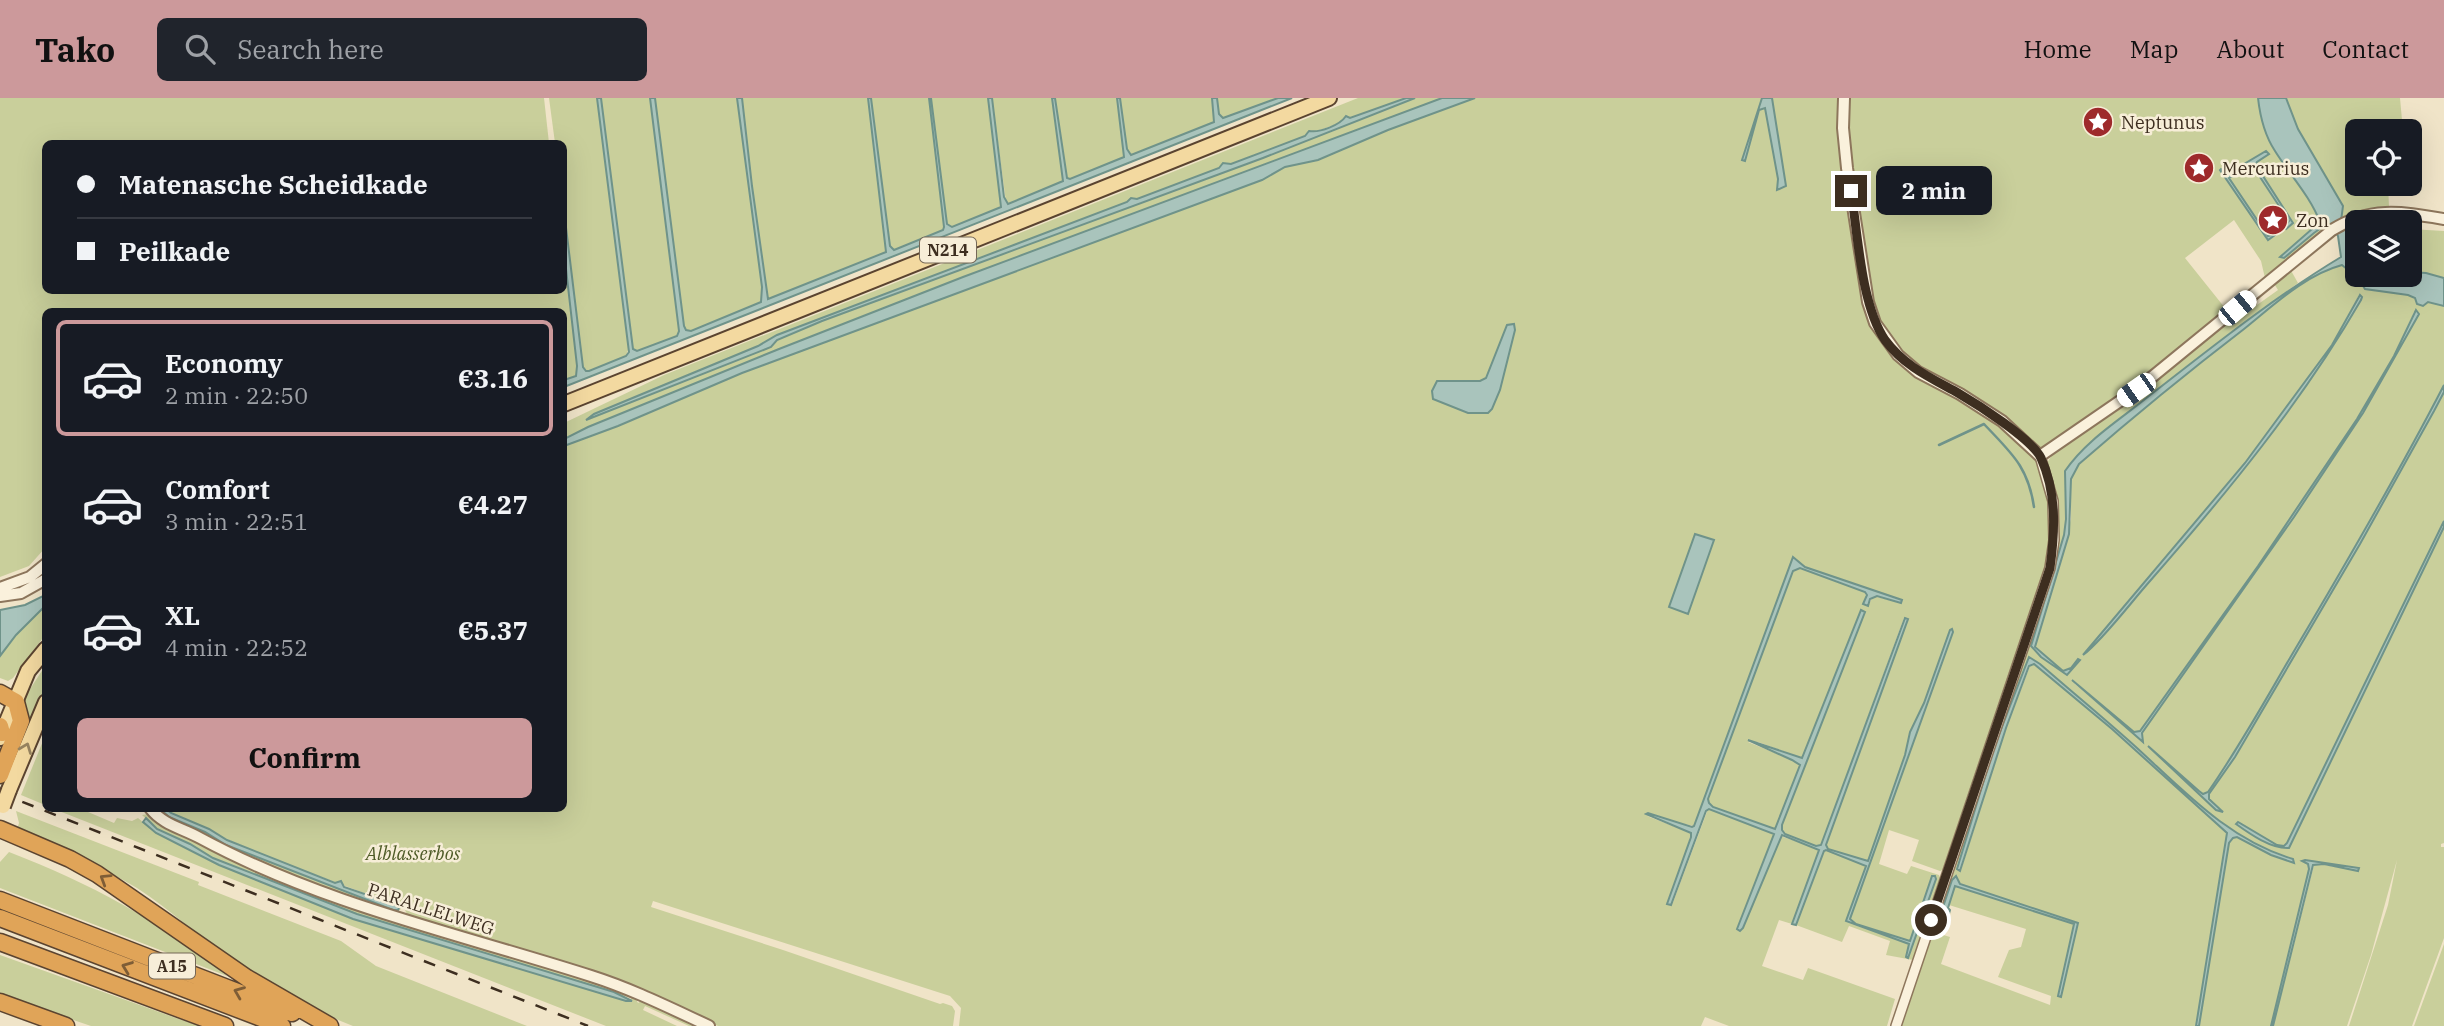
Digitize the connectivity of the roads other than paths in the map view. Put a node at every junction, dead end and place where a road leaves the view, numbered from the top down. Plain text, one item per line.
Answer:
1 (1329, 98) edge
2 (1844, 98) edge
3 (2444, 219) edge
4 (567, 403) edge
5 (2040, 456) junction
6 (42, 567) edge
7 (42, 581) edge
8 (0, 588) edge
9 (0, 596) edge
10 (42, 654) edge
11 (0, 693) edge
12 (16, 702) junction
13 (42, 712) edge
14 (1, 733) edge
15 (0, 775) edge
16 (2, 810) edge
17 (154, 812) edge
18 (0, 829) edge
19 (0, 901) edge
20 (0, 918) edge
21 (0, 942) edge
22 (0, 1002) edge
23 (66, 1026) edge
24 (225, 1026) edge
25 (282, 1026) edge
26 (327, 1026) edge
27 (709, 1026) edge
28 (1896, 1026) edge

1 - 4 main road, N214
2 - 5 street
3 - 5 street
5 - 28 street
6 - 8 street
7 - 9 street
10 - 12 main road
11 - 12 highway
12 - 14 main road
12 - 15 highway
16 -> 13 main road, bridge
17 - 27 street, PARALLELWEG
26 -> 18 highway, A15
26 -> 19 highway, A15
25 -> 20 highway, A15
21 - 24 highway, A15
22 - 23 highway

